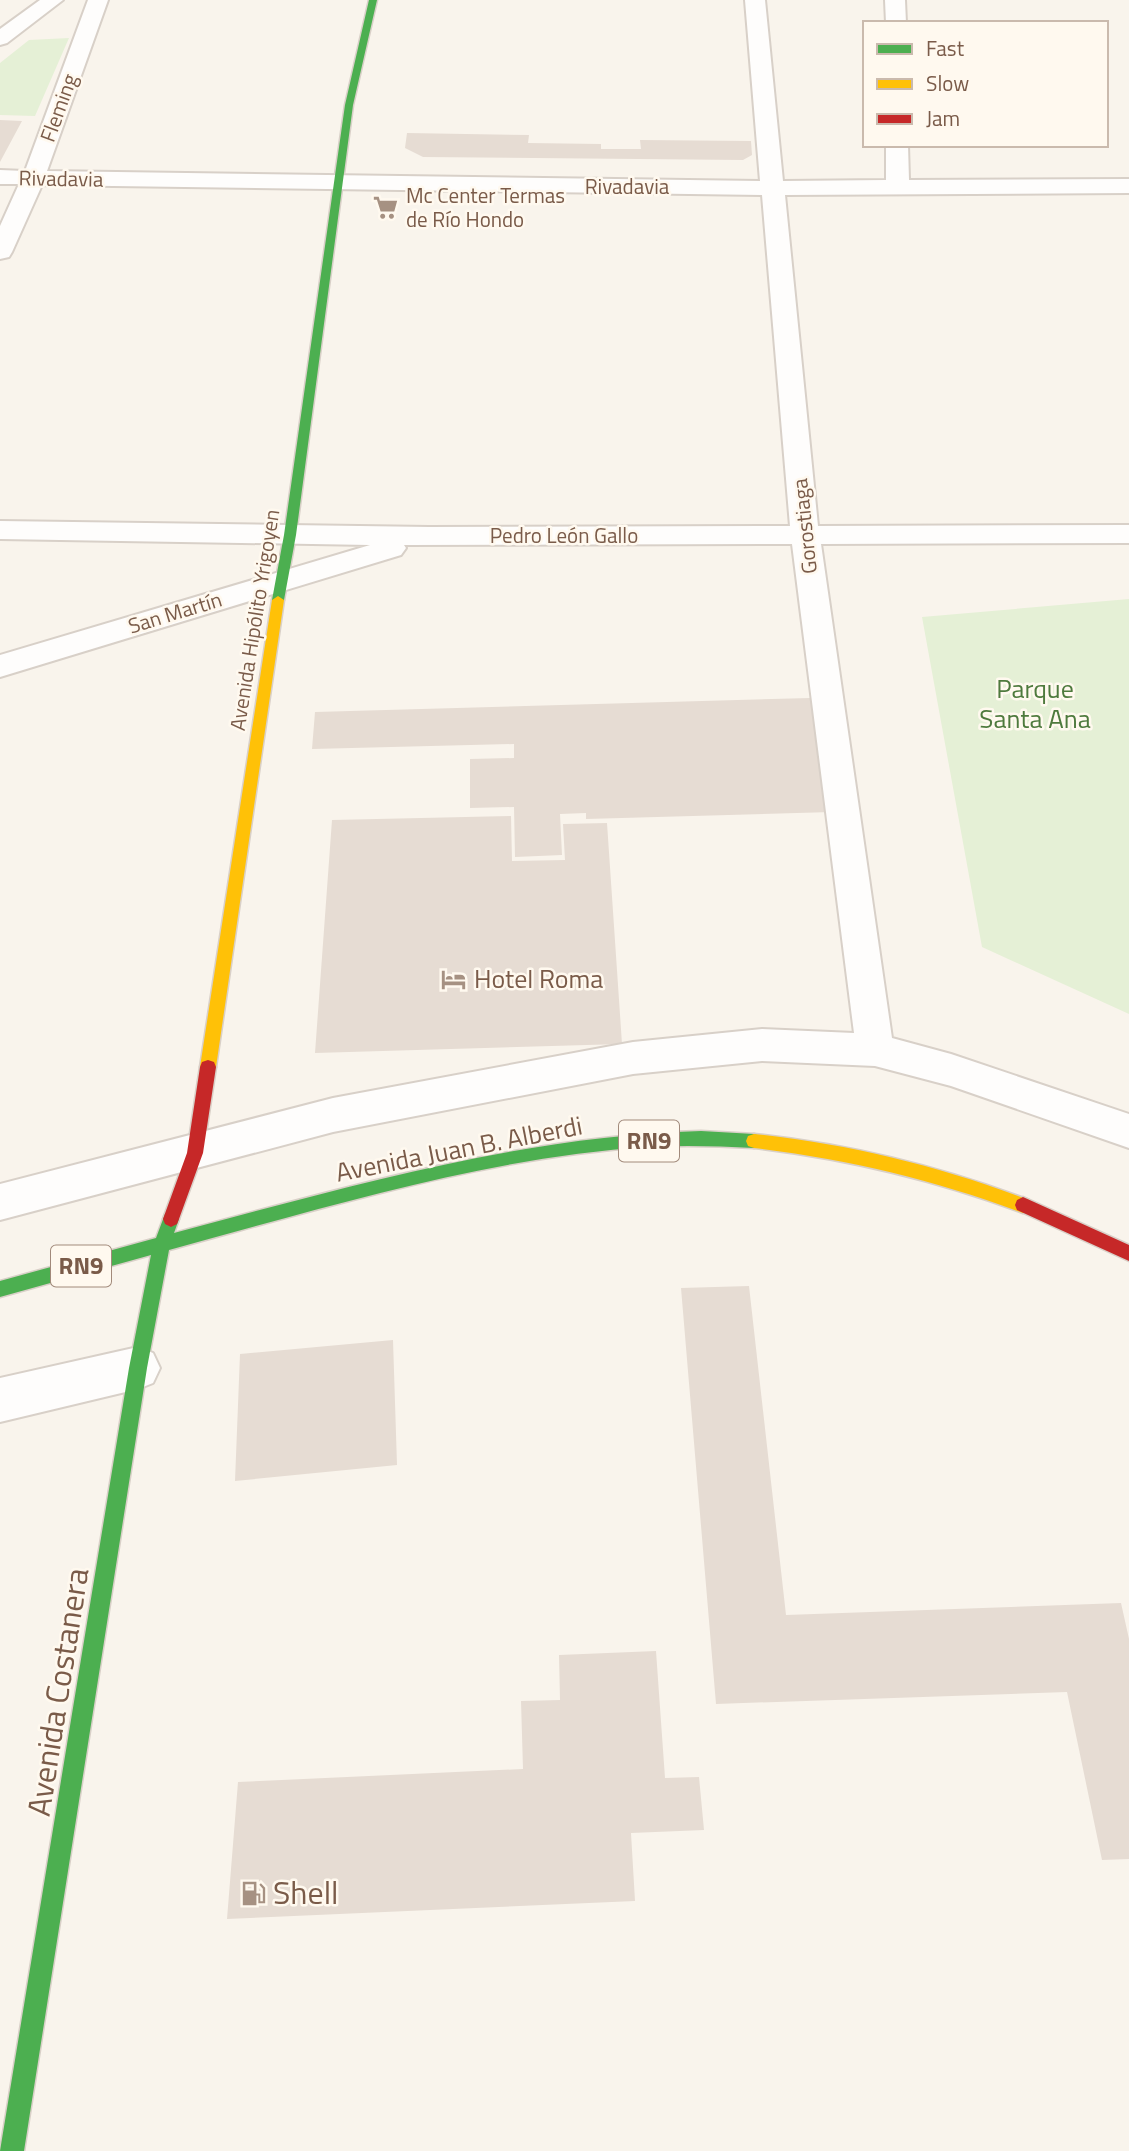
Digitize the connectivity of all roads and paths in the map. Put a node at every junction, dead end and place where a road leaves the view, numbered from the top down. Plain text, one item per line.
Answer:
1 (53, 0) edge
2 (98, 0) edge
3 (373, 0) edge
4 (755, 0) edge
5 (895, 0) edge
6 (895, 21) edge
7 (0, 39) edge
8 (897, 147) edge
9 (0, 177) edge
10 (33, 179) junction
11 (338, 184) junction
12 (1129, 186) edge
13 (898, 187) junction
14 (771, 188) junction
15 (0, 252) edge
16 (0, 530) edge
17 (1129, 534) edge
18 (290, 535) junction
19 (429, 536) junction
20 (805, 537) junction
21 (281, 581) junction
22 (0, 666) edge
23 (875, 1050) junction
24 (1129, 1131) edge
25 (195, 1153) junction
26 (0, 1202) edge
27 (162, 1243) junction
28 (1129, 1253) edge
29 (0, 1289) edge
30 (138, 1368) junction
31 (0, 1400) edge
32 (12, 2151) edge

1 - 7 street
2 - 10 street, Fleming
3 - 11 main road, Avenida Hipólito Yrigoyen
4 - 14 street, Gorostiaga
5 - 6 street
8 - 13 street
9 - 10 street, Rivadavia
10 - 11 street, Rivadavia
10 - 15 street, Fleming
11 - 14 street, Rivadavia
11 - 18 main road, Avenida Hipólito Yrigoyen
12 - 13 street, Rivadavia
13 - 14 street, Rivadavia
14 - 20 street, Gorostiaga
16 - 18 street, Pedro León Gallo
17 - 20 street, Pedro León Gallo
18 - 19 street, Pedro León Gallo
18 - 21 main road, Avenida Hipólito Yrigoyen
19 - 20 street, Pedro León Gallo
19 - 21 street, San Martín
20 - 23 street, Gorostiaga
21 - 22 street, San Martín
21 - 25 main road, Avenida Hipólito Yrigoyen
23 - 24 street
23 - 25 street
25 - 26 street
25 - 27 main road, Avenida Hipólito Yrigoyen
27 - 28 main road, Avenida Juan B. Alberdi / RN9
27 - 29 main road, Avenida Juan B. Alberdi / RN9
27 - 30 main road, Avenida Costanera
30 - 31 street
30 - 32 main road, Avenida Costanera

